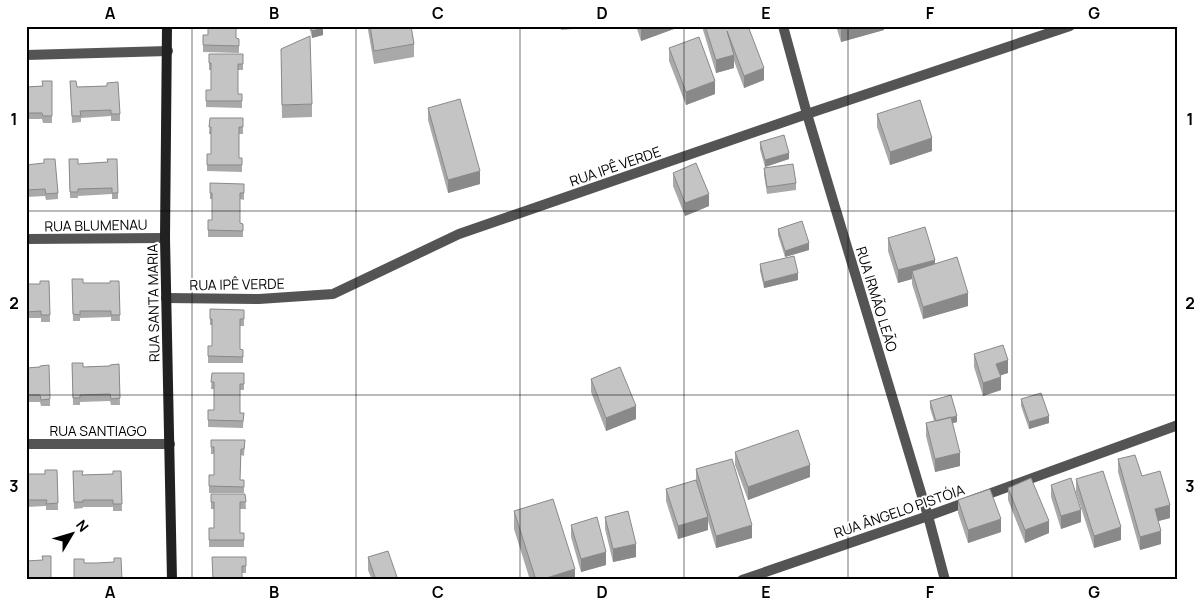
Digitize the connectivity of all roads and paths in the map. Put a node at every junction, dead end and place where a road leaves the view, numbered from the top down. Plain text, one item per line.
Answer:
1 (167, 26) edge
2 (784, 26) edge
3 (1070, 26) edge
4 (168, 51) junction
5 (26, 55) edge
6 (807, 114) junction
7 (165, 238) junction
8 (26, 239) edge
9 (166, 298) junction
10 (1178, 425) edge
11 (26, 444) edge
12 (170, 444) junction
13 (928, 516) junction
14 (172, 580) edge
15 (742, 580) edge
16 (945, 580) edge

1 - 4 street, RUA SANTA MARIA
2 - 6 street, RUA IRMÃO LEÃO
3 - 6 street, RUA IPÊ VERDE
4 - 5 street
4 - 7 street, RUA SANTA MARIA
6 - 9 street, RUA IPÊ VERDE
6 - 13 street, RUA IRMÃO LEÃO
7 - 8 street, RUA BLUMENAU
7 - 9 street, RUA SANTA MARIA
9 - 12 street, RUA SANTA MARIA
10 - 13 street, RUA ÂNGELO PISTÓIA
11 - 12 street, RUA SANTIAGO
12 - 14 street, RUA SANTA MARIA
13 - 15 street, RUA ÂNGELO PISTÓIA
13 - 16 street, RUA IRMÃO LEÃO

